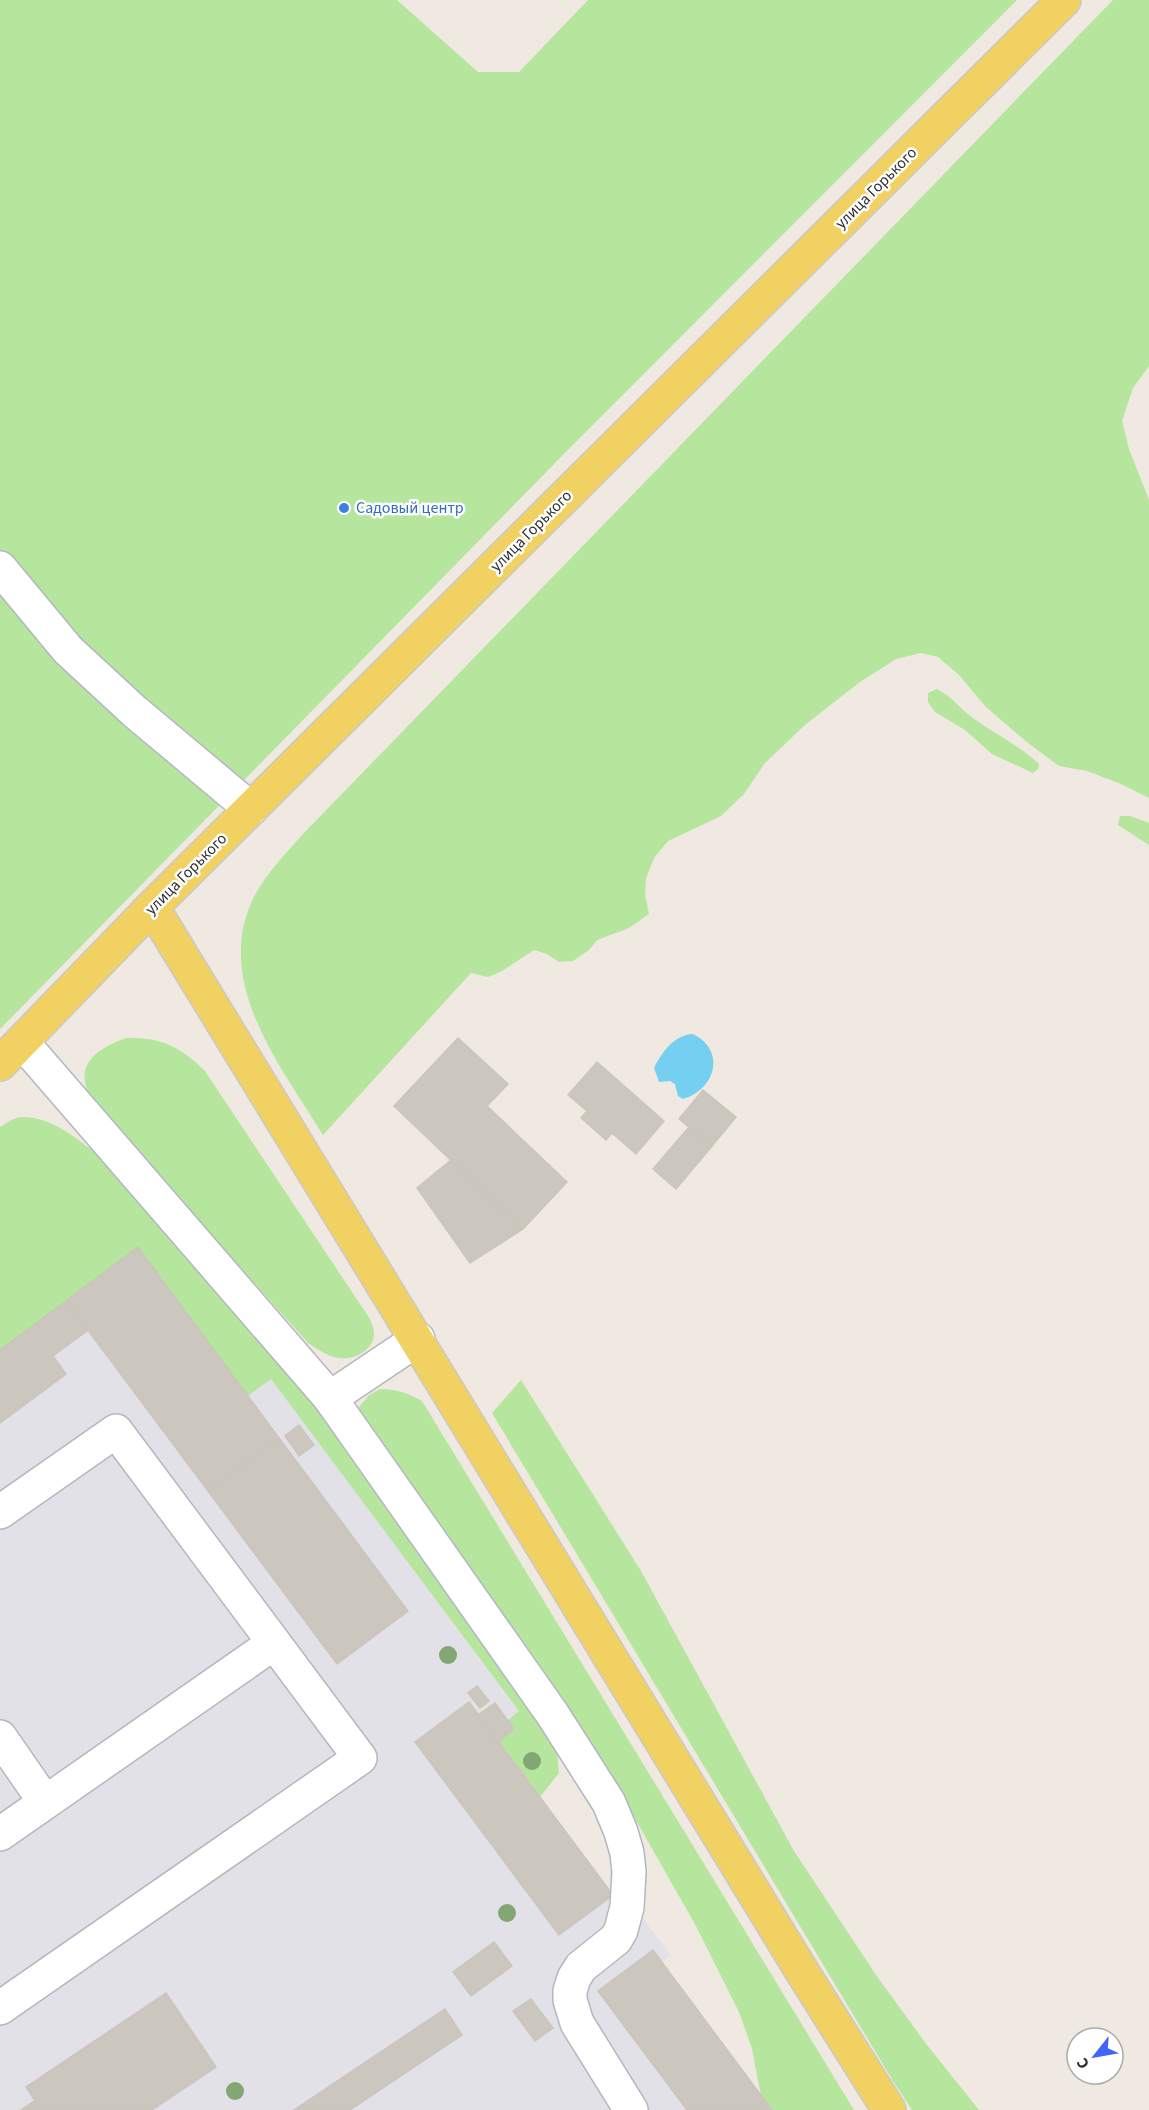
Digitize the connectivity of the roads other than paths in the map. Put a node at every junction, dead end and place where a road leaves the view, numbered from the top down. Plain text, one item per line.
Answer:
1 (1064, 0) edge
2 (0, 568) edge
3 (251, 809) junction
4 (152, 907) junction
5 (11, 1053) edge
6 (418, 1339) junction
7 (330, 1398) junction
8 (0, 1512) edge
9 (274, 1643) junction
10 (0, 1737) edge
11 (45, 1802) junction
12 (0, 1834) edge
13 (0, 2008) edge
14 (631, 2110) edge
15 (889, 2110) edge

1 - 3 main road, улица Горького
2 - 3 lane
3 - 4 main road, улица Горького
4 - 5 main road, улица Горького
4 - 6 main road
5 - 7 lane
6 - 7 lane
6 - 15 main road
7 - 14 lane
8 - 9 lane
9 - 11 lane
9 - 13 lane
10 - 11 lane
11 - 12 lane

